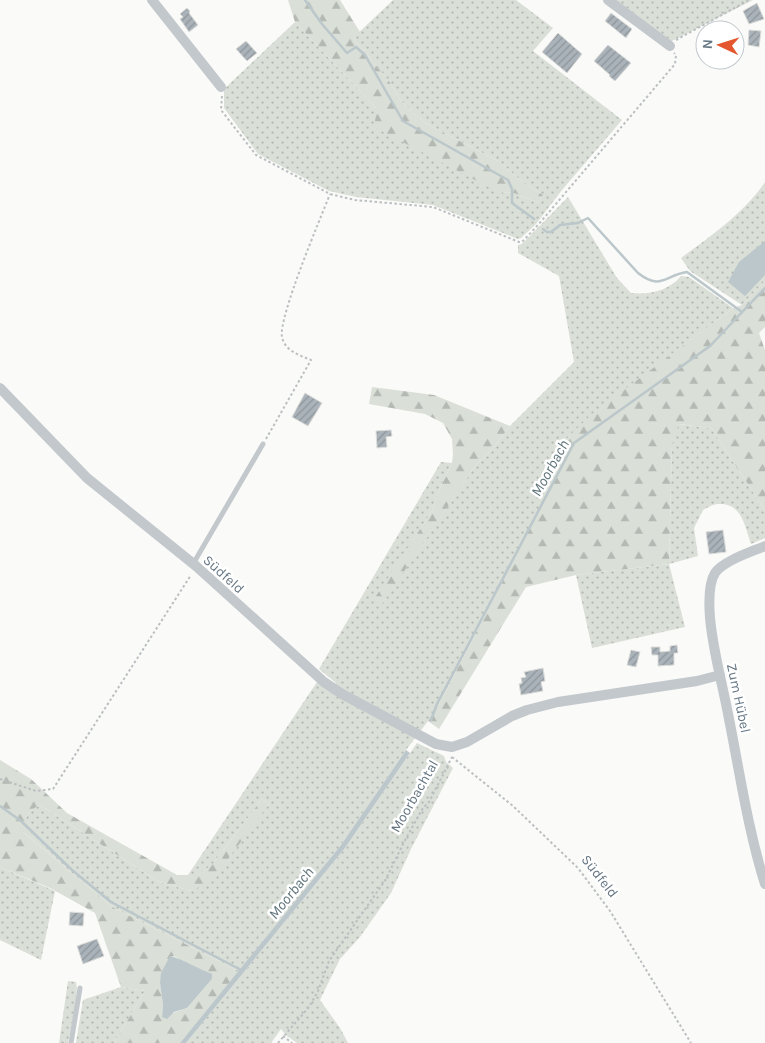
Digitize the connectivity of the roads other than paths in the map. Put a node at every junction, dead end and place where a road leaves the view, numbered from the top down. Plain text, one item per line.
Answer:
1 (152, 0) edge
2 (608, 0) edge
3 (670, 46) road end
4 (220, 87) road end
5 (0, 388) edge
6 (263, 444) road end
7 (765, 546) edge
8 (194, 565) junction
9 (720, 676) junction
10 (765, 884) edge
11 (80, 988) dead end
12 (71, 1043) edge

1 - 4 street
2 - 3 street
5 - 8 street, Südfeld
6 - 8 lane
7 - 9 street, Zum Hübel
8 - 9 street, Südfeld
9 - 10 street, Zum Hübel
11 - 12 lane

